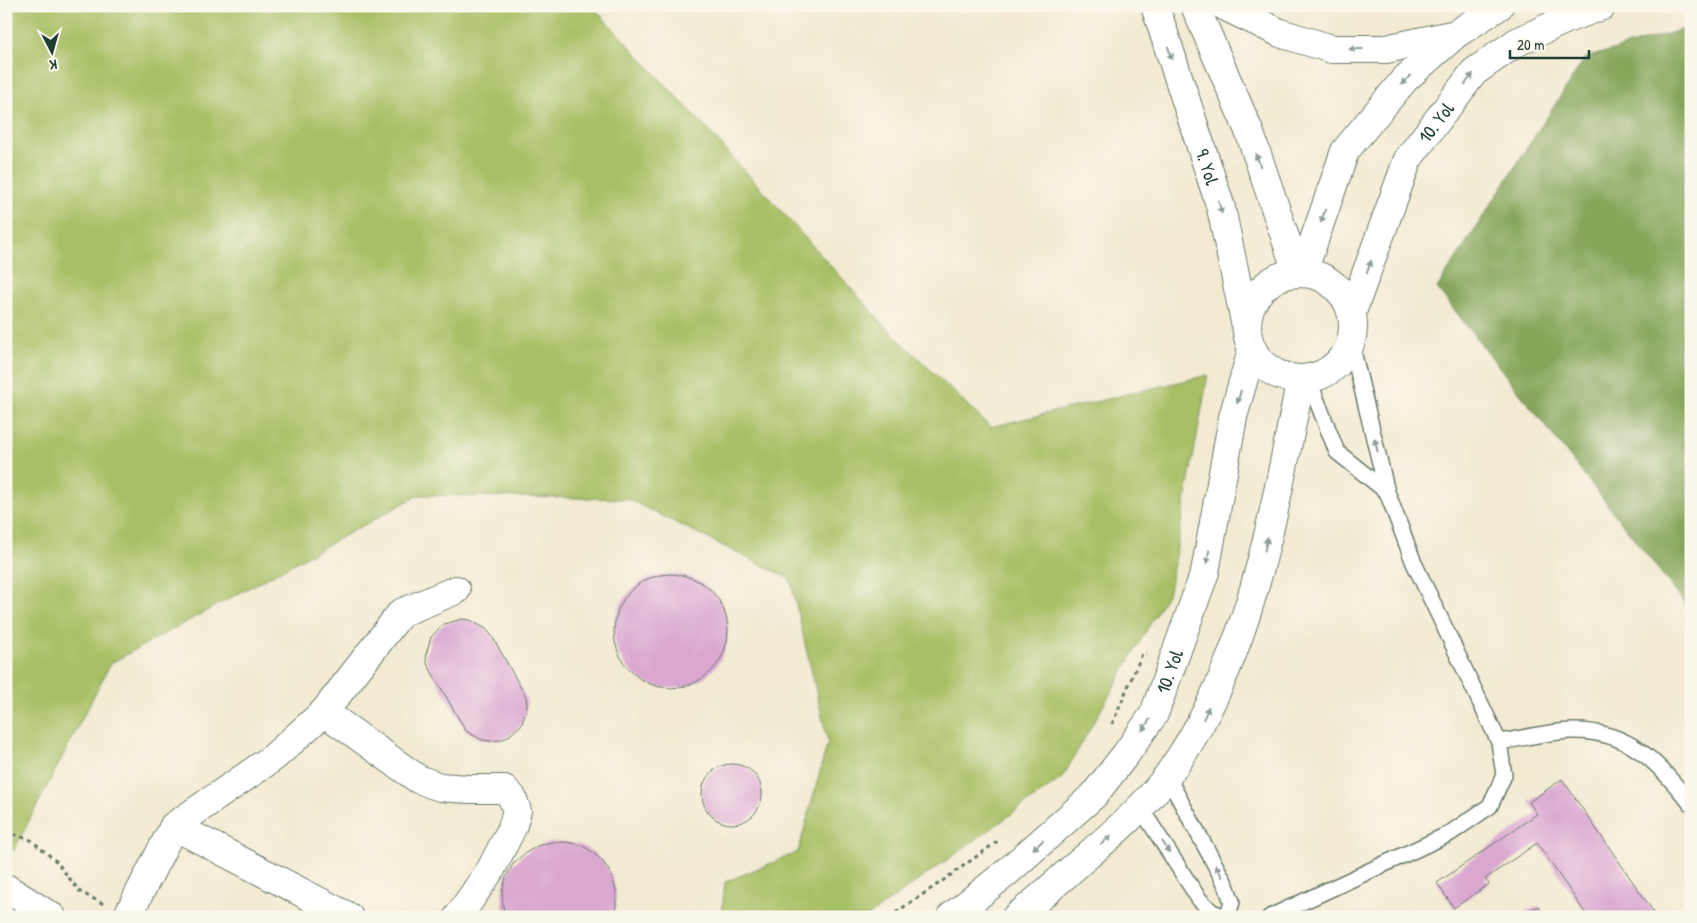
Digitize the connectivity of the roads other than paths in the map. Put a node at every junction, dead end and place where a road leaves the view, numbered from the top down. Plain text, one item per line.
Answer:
1 (1155, 6) edge
2 (1195, 6) edge
3 (1224, 6) edge
4 (1498, 6) edge
5 (1602, 6) edge
6 (1456, 34) junction
7 (1300, 272) junction
8 (1352, 312) junction
9 (1249, 340) junction
10 (1351, 343) junction
11 (1305, 378) junction
12 (1387, 492) junction
13 (456, 590) dead end
14 (324, 712) junction
15 (1499, 742) junction
16 (1167, 776) junction
17 (1691, 804) edge
18 (1140, 806) junction
19 (174, 826) junction
20 (6, 888) edge
21 (52, 917) edge
22 (127, 917) edge
23 (349, 917) edge
24 (458, 917) edge
25 (951, 917) edge
26 (1016, 917) edge
27 (1226, 917) edge
28 (1270, 917) edge

1 -> 9 street, 9. Yol
7 -> 2 street
6 -> 3 street
4 - 6 street
8 -> 5 street, 10. Yol
6 -> 7 street
7 - 8 street, 10. Yol
7 - 9 street, 10. Yol
8 - 10 street, 10. Yol
9 - 11 street
9 -> 25 street, 10. Yol
10 - 11 street, 10. Yol
12 -> 10 lane
11 - 12 lane
16 -> 11 street
12 - 15 lane
13 - 14 street
14 - 19 street
14 - 24 street
15 - 17 lane
15 - 28 lane
16 - 18 street
27 -> 16 lane
26 -> 18 street
18 -> 27 lane
19 - 22 street
19 - 23 street
20 - 21 street

